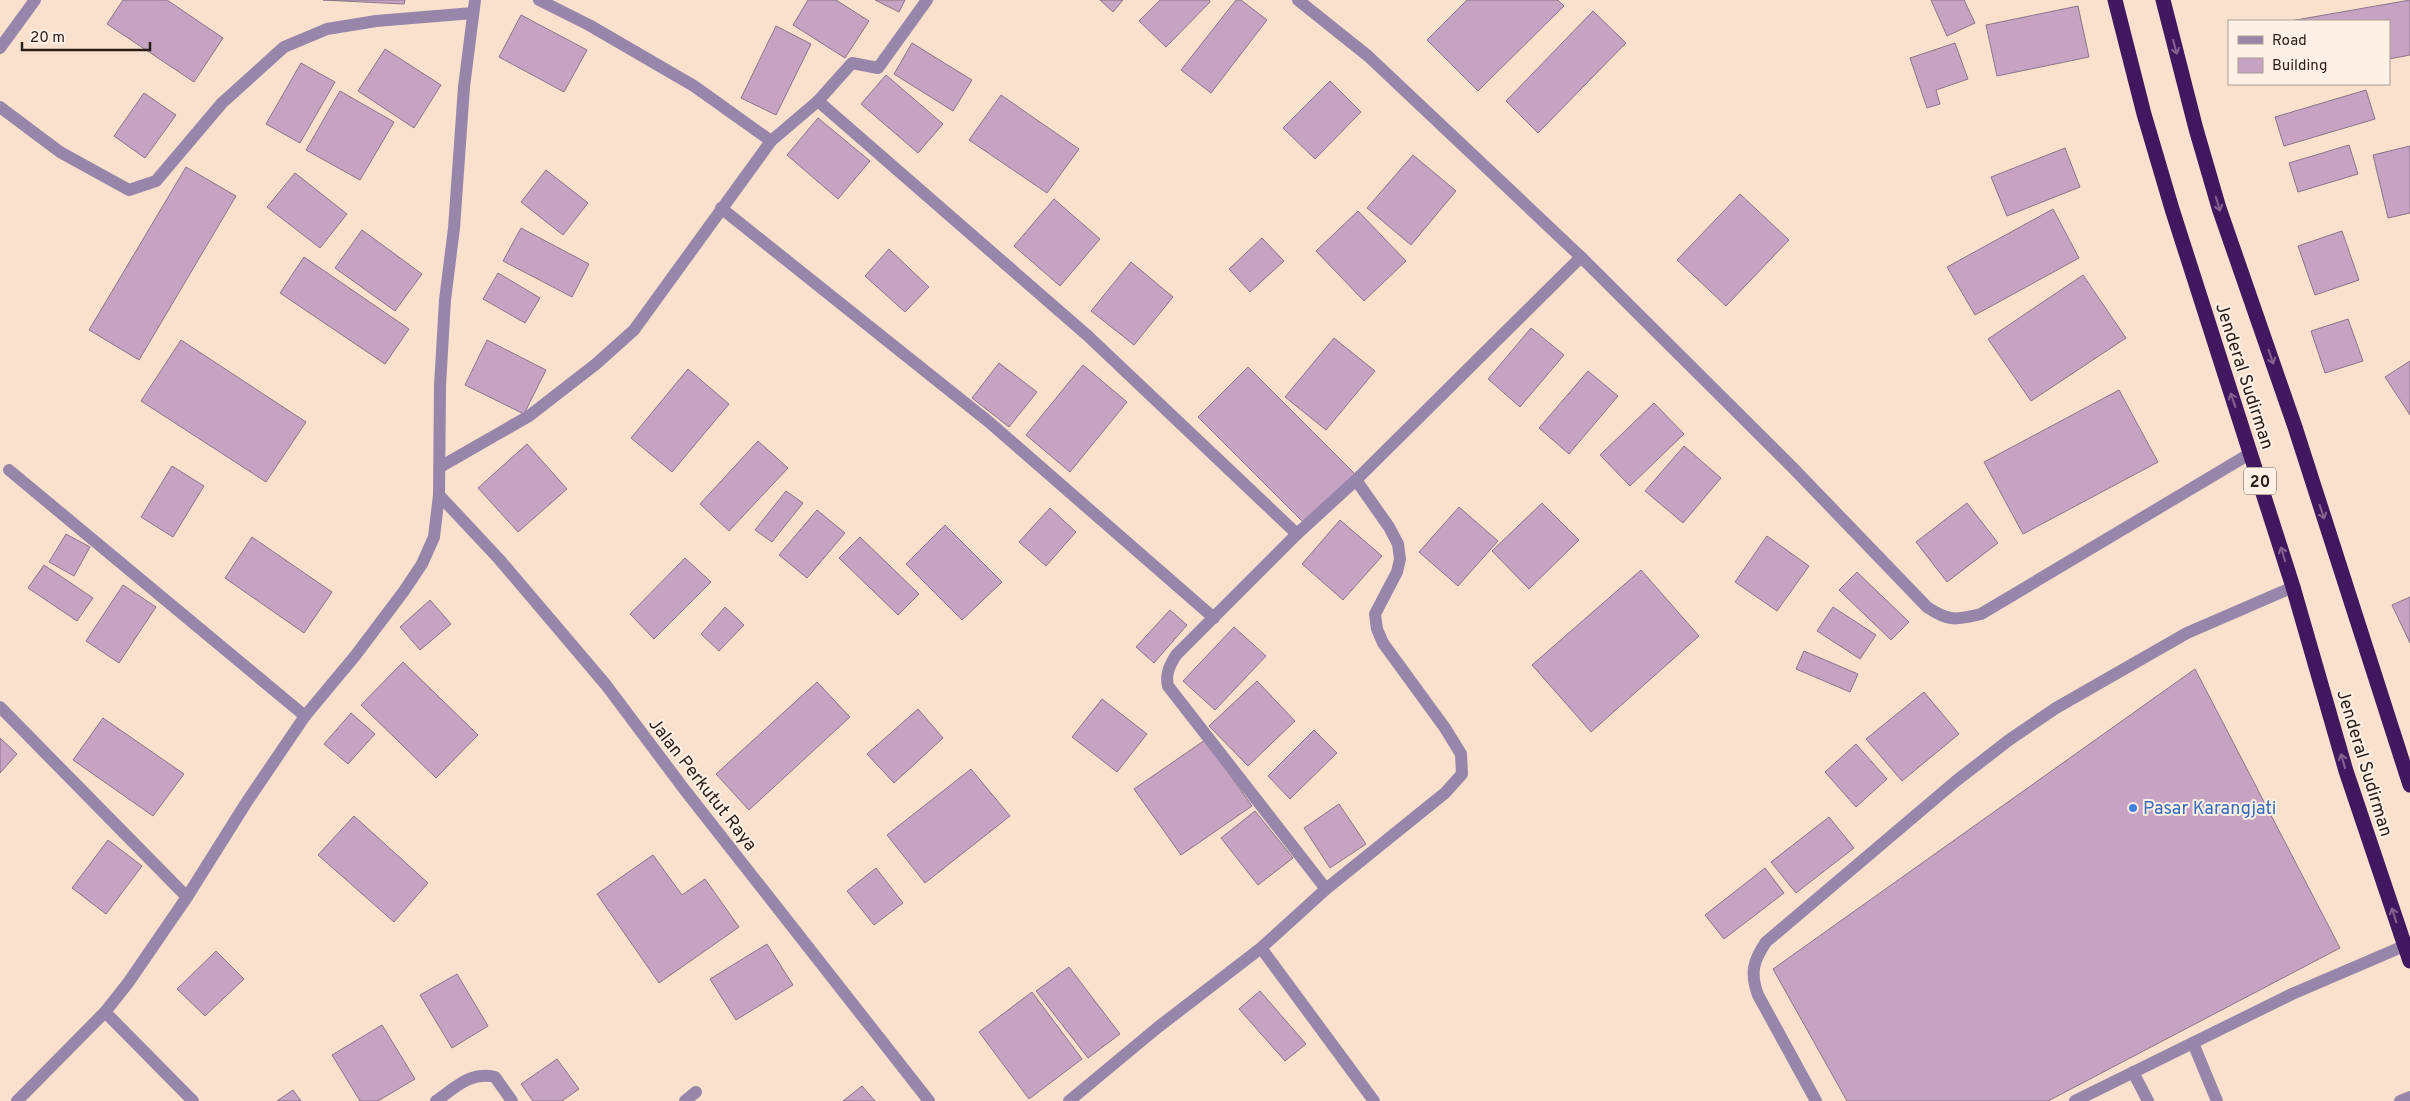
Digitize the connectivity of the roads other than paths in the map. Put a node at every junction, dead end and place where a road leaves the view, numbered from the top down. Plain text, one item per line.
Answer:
1 (35, 0) edge
2 (539, 0) edge
3 (927, 0) edge
4 (1298, 0) edge
5 (2115, 0) edge
6 (2163, 0) edge
7 (474, 6) edge
8 (0, 48) edge
9 (818, 100) junction
10 (0, 107) edge
11 (771, 142) junction
12 (721, 208) junction
13 (1581, 257) junction
14 (2251, 453) junction
15 (440, 467) junction
16 (9, 470) dead end
17 (1356, 480) junction
18 (439, 495) junction
19 (1297, 534) junction
20 (2293, 587) junction
21 (1214, 618) junction
22 (0, 707) edge
23 (305, 716) junction
24 (2410, 785) edge
25 (1326, 889) junction
26 (187, 897) junction
27 (2404, 946) junction
28 (1261, 948) junction
29 (2410, 961) edge
30 (105, 1012) junction
31 (2193, 1043) junction
32 (2133, 1072) junction
33 (696, 1092) dead end
34 (2410, 1097) edge
35 (2082, 1099) edge
36 (17, 1101) edge
37 (193, 1101) edge
38 (436, 1101) edge
39 (512, 1101) edge
40 (685, 1101) edge
41 (930, 1101) edge
42 (1069, 1101) edge
43 (1374, 1101) edge
44 (1816, 1101) edge
45 (2148, 1101) edge
46 (2217, 1101) edge
47 (2400, 1101) edge

1 - 8 street
2 - 11 street
3 - 9 street
4 - 13 street
14 -> 5 highway, Jenderal Sudirman / 20
6 -> 24 highway, Jenderal Sudirman
7 - 10 street
7 - 15 street
9 - 11 street
9 - 19 street
11 - 12 street
12 - 15 street
12 - 21 street
13 - 14 street
13 - 17 street
20 -> 14 highway, Jenderal Sudirman / 20
15 - 18 street
16 - 23 street
17 - 19 street
17 - 25 street
18 - 23 street
18 - 41 street, Jalan Perkutut Raya
19 - 21 street
27 -> 20 highway, Jenderal Sudirman / 20
20 - 44 street
21 - 25 street
22 - 26 street
23 - 26 street
25 - 28 street
26 - 30 street
27 - 29 highway, Jenderal Sudirman / 20
27 - 31 street
28 - 42 street
28 - 43 street
30 - 36 street
30 - 37 street
31 - 32 street
31 - 46 street
32 - 35 street
32 - 45 street
33 - 40 street
34 - 47 street
38 - 39 street

